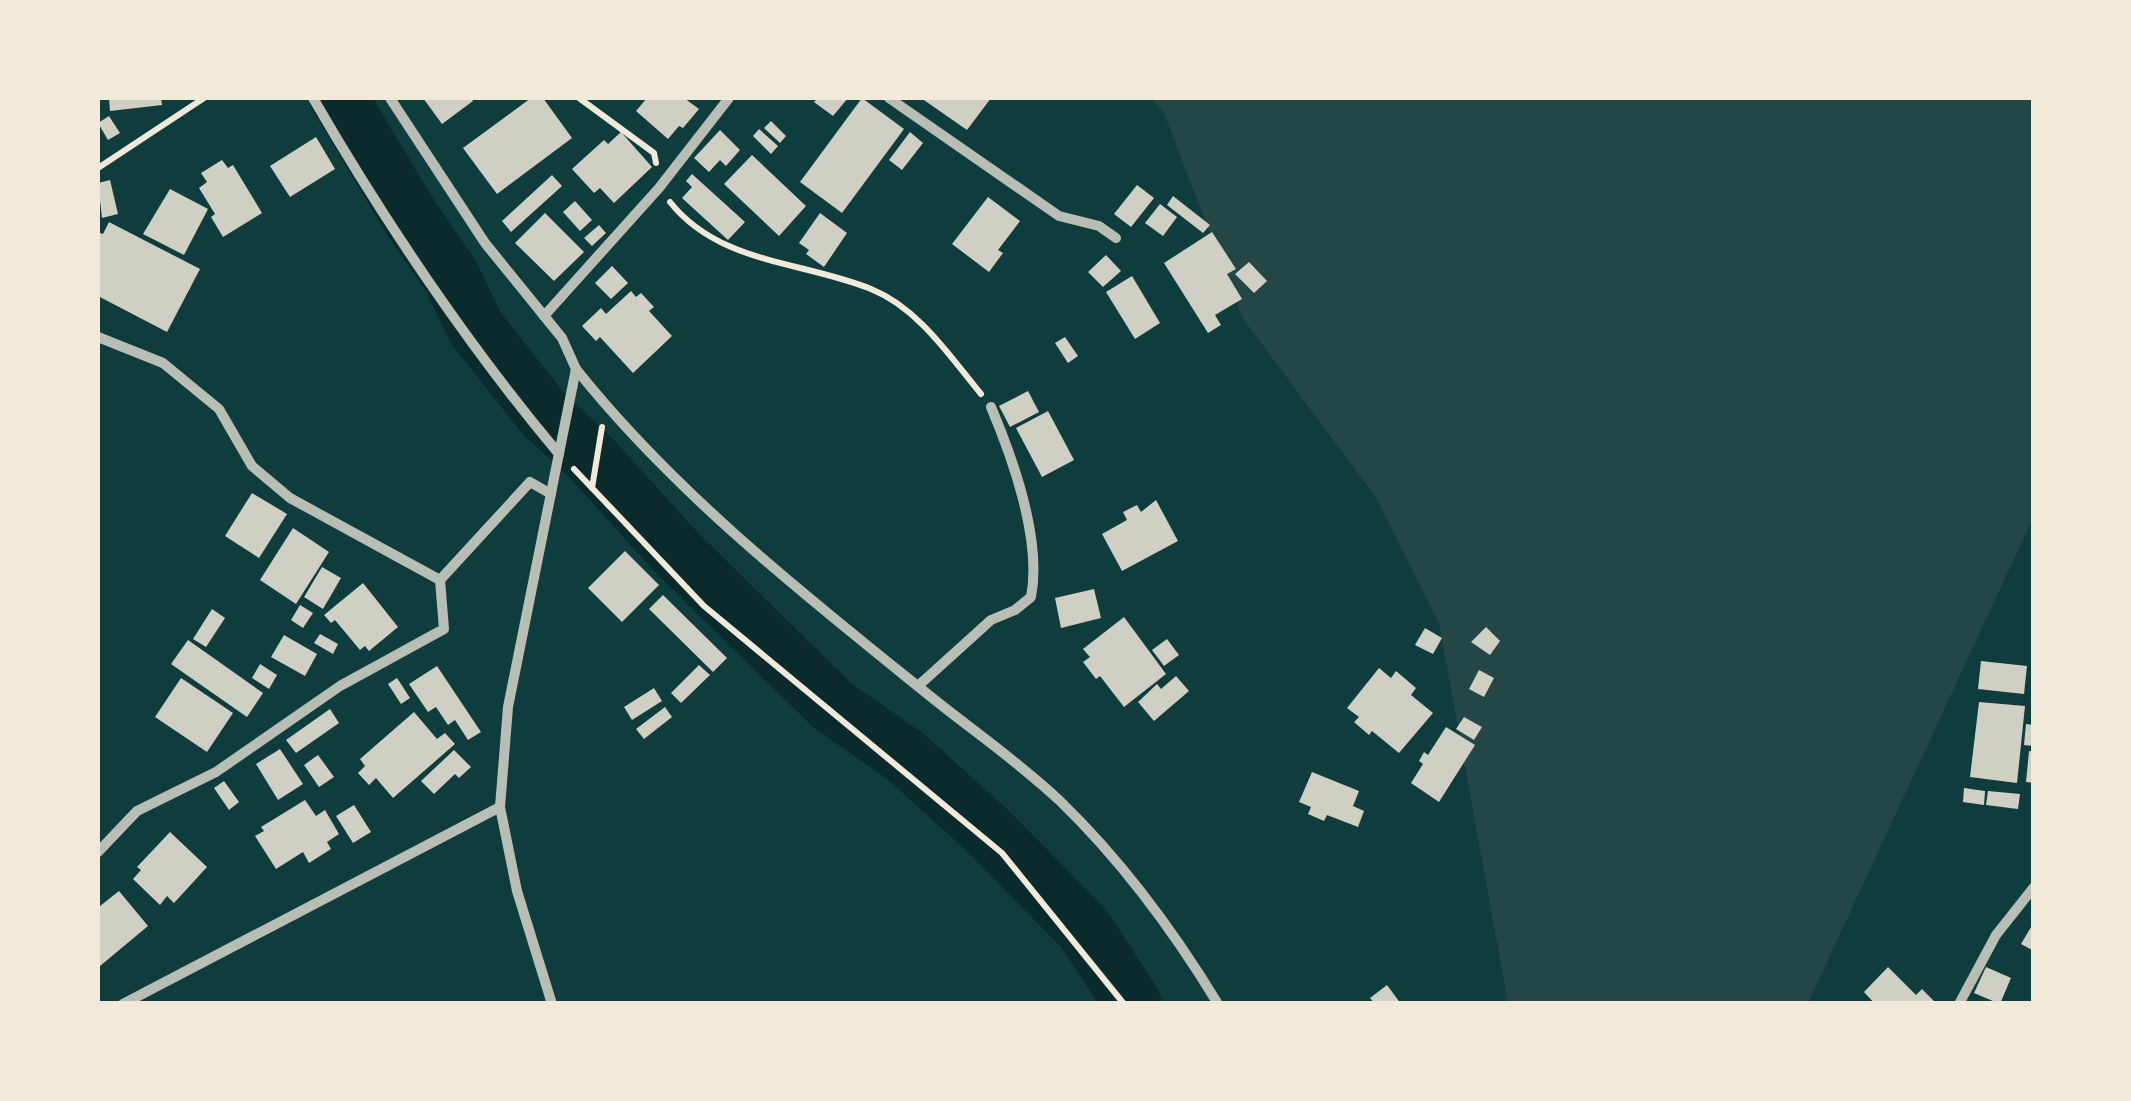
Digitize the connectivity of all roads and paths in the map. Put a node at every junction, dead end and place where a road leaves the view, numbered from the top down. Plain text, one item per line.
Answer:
1 (204, 98) edge
2 (313, 98) edge
3 (390, 98) edge
4 (580, 98) edge
5 (729, 98) edge
6 (889, 98) edge
7 (98, 168) edge
8 (659, 188) junction
9 (1116, 238) dead end
10 (544, 316) junction
11 (98, 337) edge
12 (576, 369) junction
13 (606, 406) junction
14 (992, 407) joint
15 (559, 454) junction
16 (592, 488) junction
17 (551, 494) junction
18 (440, 580) junction
19 (918, 686) junction
20 (500, 807) junction
21 (98, 852) edge
22 (2034, 887) edge
23 (123, 1004) edge
24 (552, 1004) edge
25 (1124, 1004) edge
26 (1218, 1004) edge
27 (1959, 1004) edge

1 - 7 path
2 - 15 street
3 - 10 street
4 - 8 path
5 - 8 street
6 - 9 street
8 - 10 street
8 - 14 path
10 - 12 street
11 - 18 street
12 - 13 street
12 - 15 street
13 - 16 path
13 - 19 street
14 - 19 street
15 - 16 path
15 - 17 street
16 - 25 path
17 - 18 street
17 - 20 street
18 - 21 street
19 - 26 street
20 - 23 street
20 - 24 street
22 - 27 street

